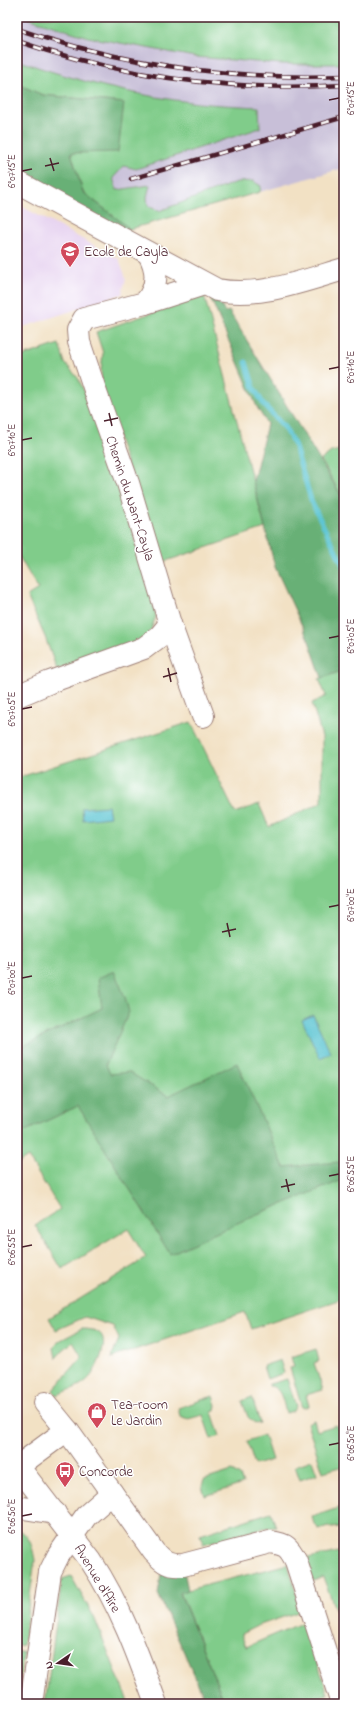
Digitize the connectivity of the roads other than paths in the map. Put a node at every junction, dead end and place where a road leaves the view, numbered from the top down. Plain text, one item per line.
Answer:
1 (17, 182) edge
2 (150, 254) junction
3 (344, 269) edge
4 (204, 284) junction
5 (145, 302) junction
6 (170, 624) junction
7 (17, 696) edge
8 (203, 716) dead end
9 (46, 1402) dead end
10 (67, 1430) junction
11 (17, 1466) edge
12 (112, 1493) junction
13 (17, 1507) edge
14 (55, 1513) junction
15 (73, 1536) junction
16 (31, 1704) edge
17 (156, 1704) edge
18 (342, 1704) edge

1 - 2 street
2 - 4 street
2 - 5 street
3 - 4 street
4 - 5 street, Chemin du Nant-Cayla
5 - 6 street, Chemin du Nant-Cayla
6 - 7 street
6 - 8 street, Chemin du Nant-Cayla
9 - 10 street
10 - 11 street
10 - 12 street
11 - 14 street, Avenue d'Aïre
12 - 15 street
12 - 18 street
13 - 14 street
14 - 15 street, Avenue d'Aïre
15 - 16 street
15 - 17 street, Avenue d'Aïre

